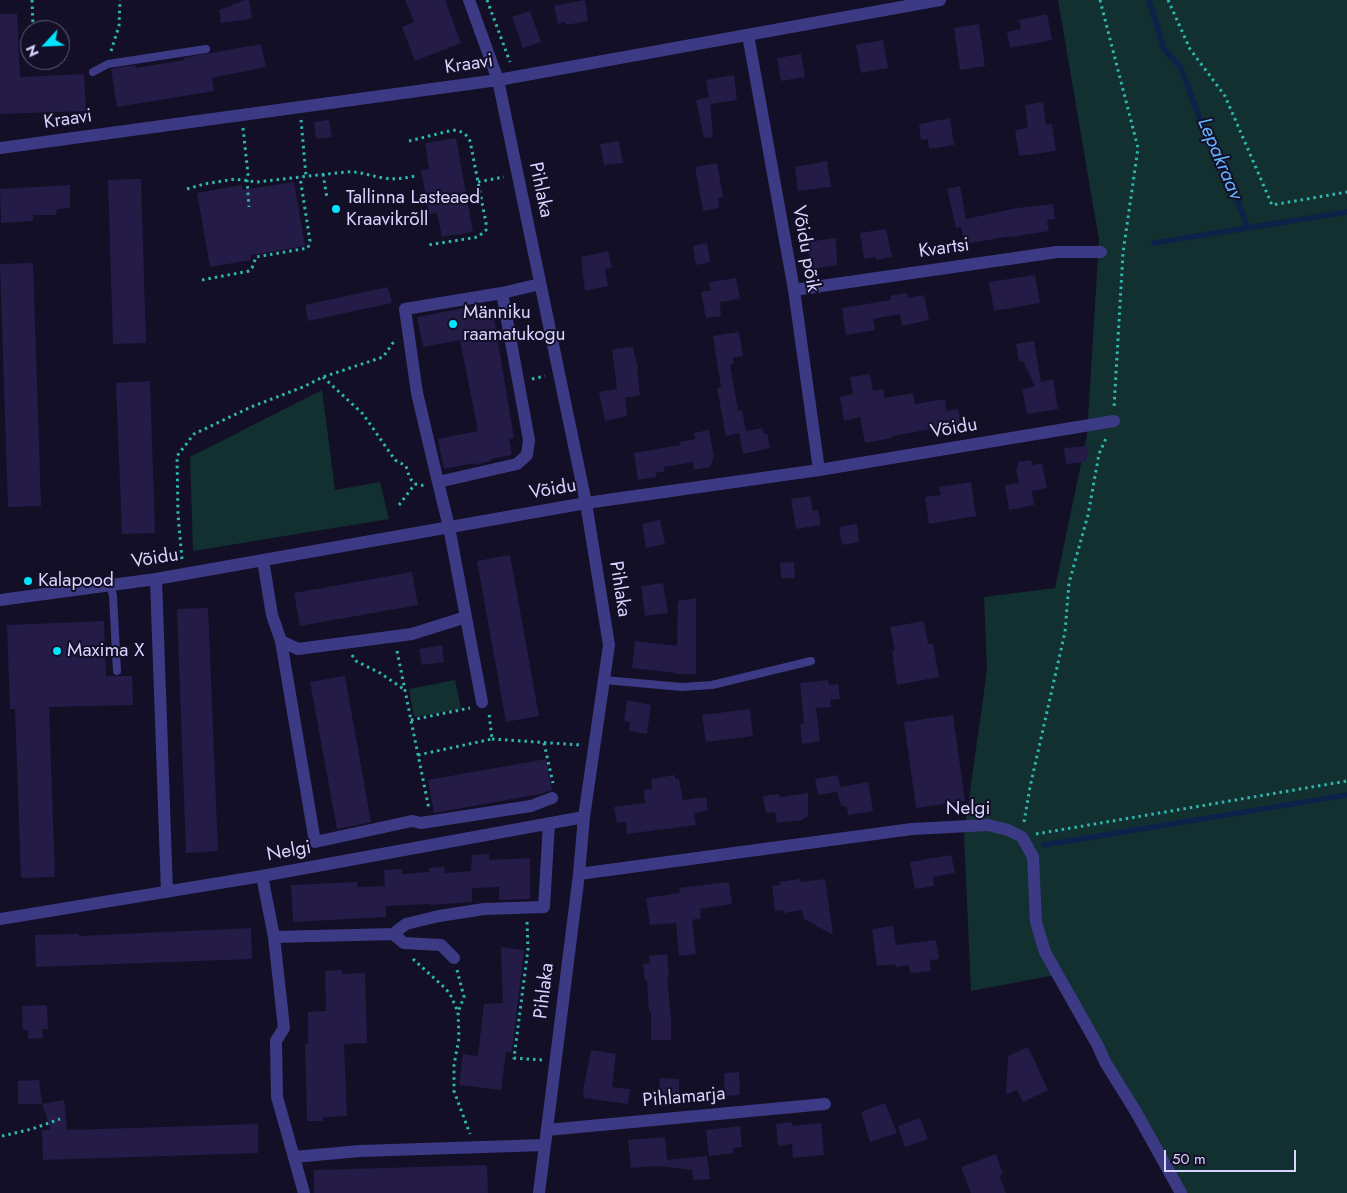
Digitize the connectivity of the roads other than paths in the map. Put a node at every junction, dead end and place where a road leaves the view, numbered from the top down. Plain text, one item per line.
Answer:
1 (469, 0) edge
2 (940, 0) edge
3 (748, 35) junction
4 (206, 49) dead end
5 (93, 72) dead end
6 (498, 80) junction
7 (0, 148) edge
8 (1100, 252) dead end
9 (540, 284) junction
10 (794, 290) junction
11 (502, 293) junction
12 (1114, 421) dead end
13 (819, 470) junction
14 (438, 482) junction
15 (586, 503) junction
16 (449, 528) junction
17 (263, 560) junction
18 (156, 578) junction
19 (110, 585) junction
20 (0, 600) edge
21 (466, 617) junction
22 (281, 641) junction
23 (811, 660) dead end
24 (116, 671) dead end
25 (604, 680) junction
26 (482, 702) road end
27 (552, 798) road end
28 (584, 817) junction
29 (549, 823) junction
30 (579, 874) junction
31 (262, 876) junction
32 (167, 892) junction
33 (0, 919) edge
34 (393, 934) junction
35 (274, 937) junction
36 (454, 958) road end
37 (825, 1104) dead end
38 (547, 1130) junction
39 (545, 1145) junction
40 (294, 1157) junction
41 (304, 1193) edge
42 (539, 1193) edge
43 (1181, 1193) edge

1 - 6 street, Pihlaka
2 - 3 street, Kraavi
3 - 6 street, Kraavi
3 - 10 street, Võidu põik
4 - 5 lane
6 - 7 street, Kraavi
6 - 9 street, Pihlaka
8 - 10 street, Kvartsi
9 - 11 street
9 - 15 street, Pihlaka
10 - 13 street, Võidu põik
11 - 14 street
11 - 14 street
12 - 13 street, Võidu
13 - 15 street, Võidu
14 - 16 street
15 - 16 street, Võidu
15 - 25 street, Pihlaka
16 - 17 street, Võidu
16 - 21 street
17 - 18 street, Võidu
17 - 22 street
18 - 19 street, Võidu
18 - 32 street
19 - 20 street, Võidu
19 - 24 lane
21 - 22 street
21 - 26 street
22 - 27 street
23 - 25 lane
25 - 28 street, Pihlaka
28 - 29 street, Nelgi
28 - 30 street, Pihlaka
29 - 31 street, Nelgi
29 - 34 street
30 - 38 street, Pihlaka
30 - 43 street, Nelgi
31 - 32 street, Nelgi
31 - 35 street
32 - 33 street, Nelgi
34 - 35 street
34 - 36 street
35 - 40 street
37 - 38 street, Pihlamarja
38 - 39 street, Pihlaka
39 - 40 street
39 - 42 street, Pihlaka
40 - 41 street

